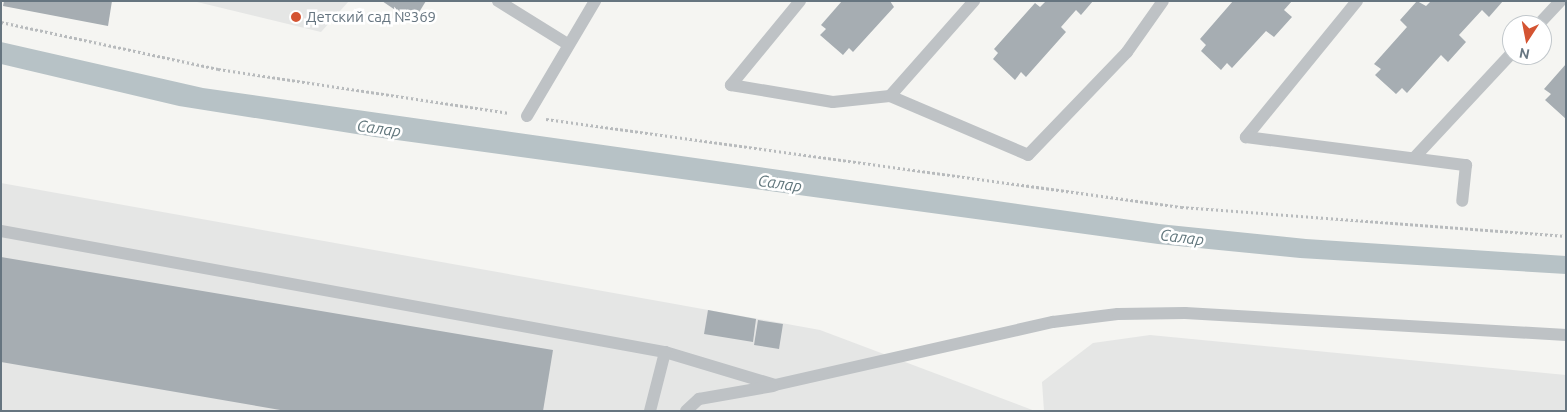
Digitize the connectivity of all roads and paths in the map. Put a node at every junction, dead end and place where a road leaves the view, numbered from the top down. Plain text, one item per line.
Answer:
1 (498, 1) edge
2 (595, 1) edge
3 (800, 1) edge
4 (974, 1) edge
5 (1164, 1) edge
6 (1358, 1) edge
7 (1560, 1) edge
8 (1547, 15) edge
9 (1, 22) edge
10 (566, 43) junction
11 (1502, 64) edge
12 (890, 96) junction
13 (527, 116) junction
14 (1414, 158) junction
15 (1462, 201) dead end
16 (1, 231) edge
17 (1566, 236) edge
18 (1566, 336) edge
19 (665, 352) junction
20 (775, 385) junction
21 (650, 411) edge
22 (686, 411) edge

1 - 10 lane
2 - 10 lane
3 - 12 lane
4 - 12 lane
5 - 12 lane
6 - 14 lane
7 - 8 lane
9 - 13 path
10 - 13 lane
11 - 14 lane
13 - 17 path
14 - 15 lane
16 - 19 lane
18 - 20 lane
19 - 20 lane
19 - 21 lane
20 - 22 lane

